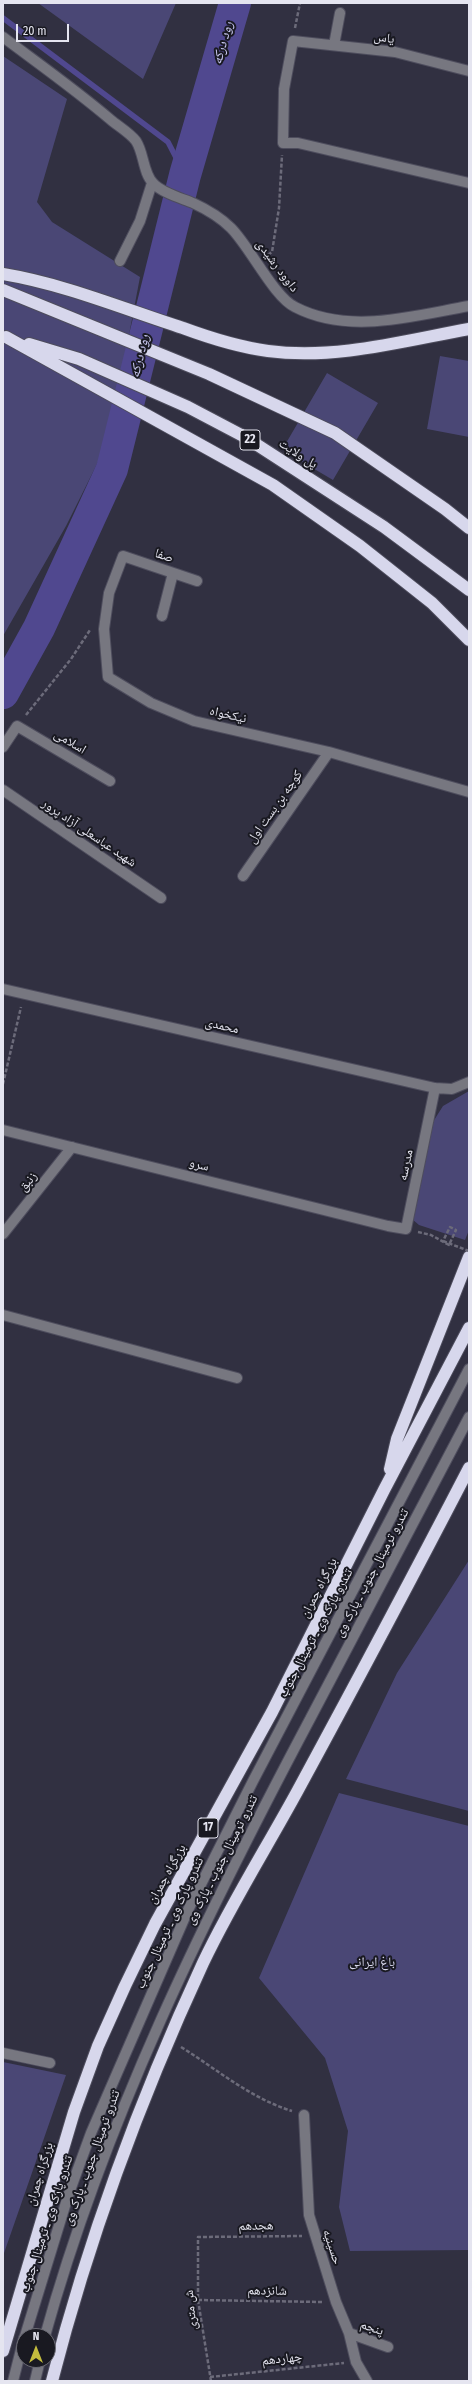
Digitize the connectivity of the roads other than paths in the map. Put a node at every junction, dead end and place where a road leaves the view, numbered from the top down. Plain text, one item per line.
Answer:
1 (340, 13) dead end
2 (3, 37) edge
3 (334, 45) junction
4 (469, 71) edge
5 (152, 183) junction
6 (469, 183) edge
7 (120, 261) dead end
8 (3, 274) edge
9 (3, 290) edge
10 (469, 306) edge
11 (469, 329) edge
12 (4, 337) edge
13 (469, 528) edge
14 (123, 556) joint
15 (173, 573) junction
16 (197, 581) dead end
17 (469, 590) edge
18 (162, 616) dead end
19 (469, 640) edge
20 (3, 747) edge
21 (329, 752) junction
22 (110, 781) dead end
23 (3, 790) edge
24 (469, 792) edge
25 (243, 876) dead end
26 (161, 898) dead end
27 (3, 989) edge
28 (469, 1082) edge
29 (435, 1088) junction
30 (3, 1130) edge
31 (72, 1147) junction
32 (388, 1226) joint
33 (3, 1234) edge
34 (469, 1257) edge
35 (3, 1316) edge
36 (469, 1328) edge
37 (469, 1369) edge
38 (237, 1378) dead end
39 (465, 1384) edge
40 (469, 1417) edge
41 (469, 1468) edge
42 (469, 1477) edge
43 (384, 1490) junction
44 (458, 1490) junction
45 (3, 2053) edge
46 (50, 2063) dead end
47 (304, 2115) road end
48 (12, 2314) junction
49 (27, 2328) edge
50 (49, 2328) edge
51 (349, 2333) junction
52 (3, 2335) edge
53 (388, 2347) dead end
54 (3, 2351) edge
55 (16, 2368) edge
56 (38, 2368) edge
57 (13, 2381) edge
58 (35, 2381) edge
59 (52, 2381) edge
60 (367, 2381) edge

1 - 3 street
2 - 5 street
3 - 4 street, یاس
3 - 6 street, یاس
5 - 7 street
5 - 10 street, داوود رشیدی
8 - 11 highway
9 - 13 highway
12 - 17 highway, پل ولایت / 22
12 - 19 highway
14 - 15 street, صفا
14 - 21 street, نیکخواه
15 - 16 street, صفا
15 - 18 street
20 - 22 street, اسلامی
21 - 24 street, نیکخواه
21 - 25 street, کوچه بن بست اول
23 - 26 street, شهید عباسعلی آزاد پرور
27 - 29 street, محمدی
28 - 29 street, محمدی
29 - 32 street, مدرسه
30 - 31 street, سرو
31 - 32 street, سرو
31 - 33 street, زنبق
34 - 43 highway
35 - 38 street
36 - 43 highway, بزرگراه چمران / 17
37 - 39 street, تندرو پارک وی ـ ترمینال جنوب
39 - 49 street, تندرو پارک وی ـ ترمینال جنوب
40 - 50 street, تندرو ترمینال جنوب ـ پارک وی
41 - 44 highway
42 - 44 highway
43 - 48 highway, بزرگراه چمران / 17
44 - 59 highway
45 - 46 street
47 - 51 street, حسینیه
48 - 52 highway
48 - 54 highway, بزرگراه چمران / 17
51 - 53 street, پنجم
51 - 60 street, حسینیه
55 - 57 street, تندرو پارک وی ـ ترمینال جنوب
56 - 58 street

